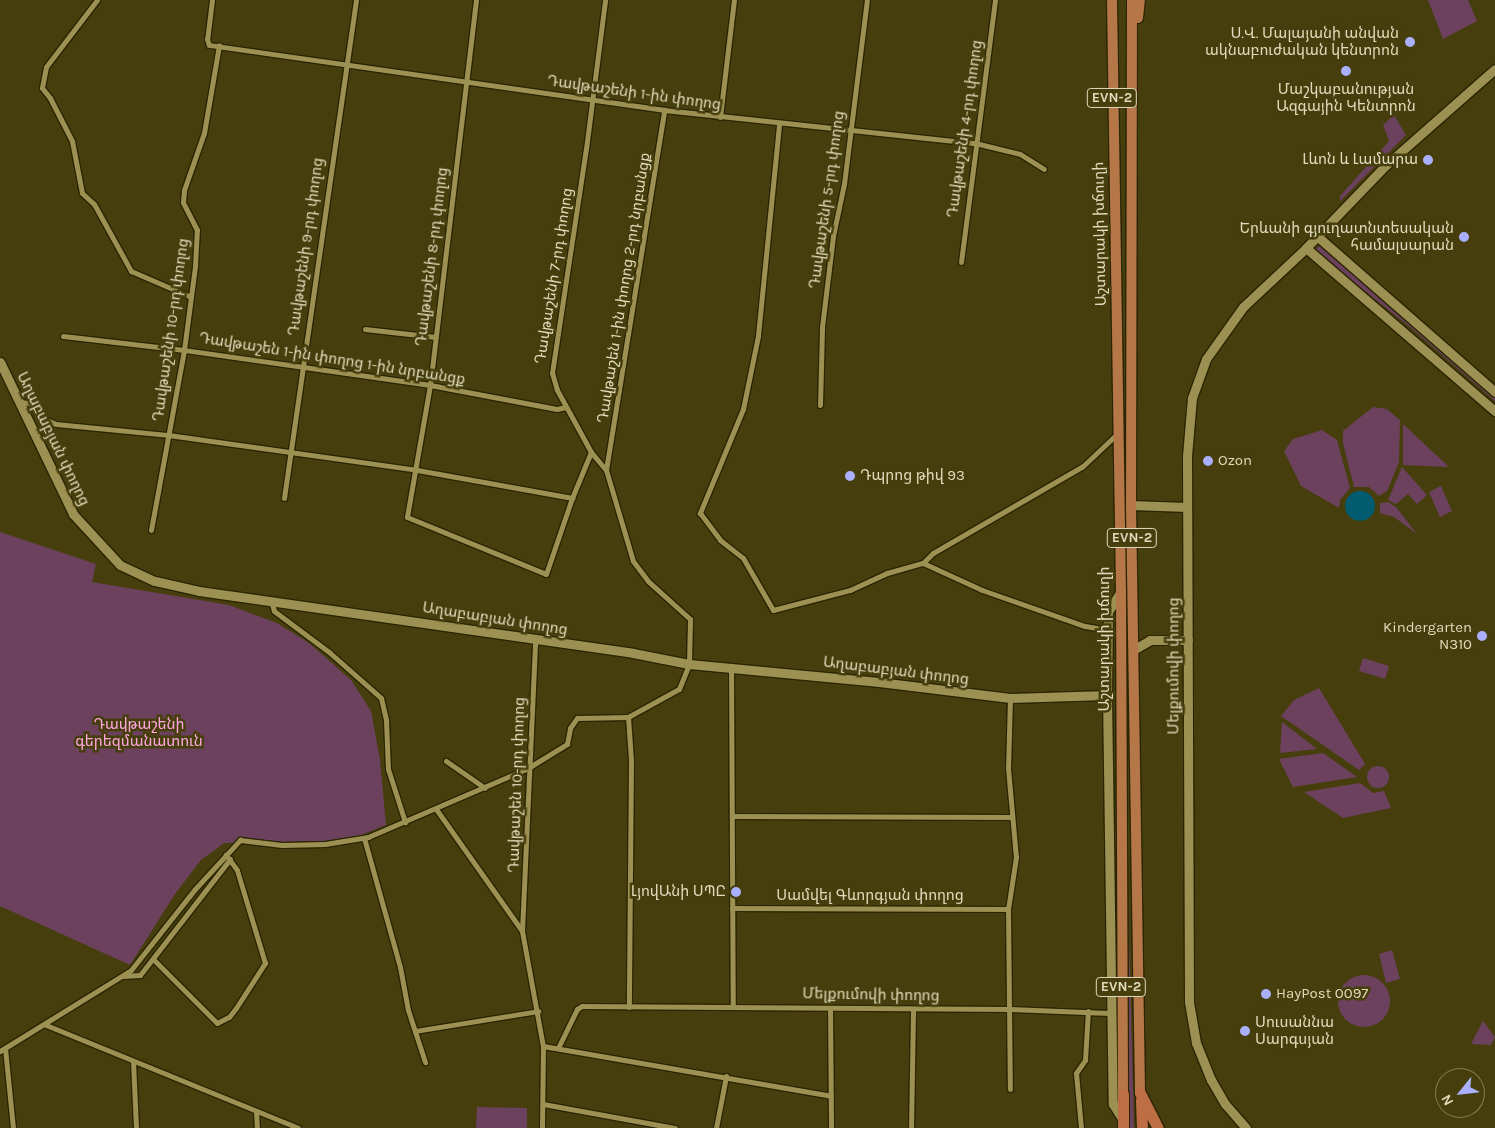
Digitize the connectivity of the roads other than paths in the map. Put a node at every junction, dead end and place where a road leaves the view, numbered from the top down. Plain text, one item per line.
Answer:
1 (97, 0) edge
2 (212, 0) edge
3 (356, 0) edge
4 (476, 0) edge
5 (605, 0) edge
6 (734, 0) edge
7 (867, 0) edge
8 (995, 0) edge
9 (1112, 0) edge
10 (1132, 0) edge
11 (1140, 0) edge
12 (219, 46) junction
13 (345, 65) junction
14 (1495, 69) edge
15 (1132, 74) junction
16 (465, 82) junction
17 (592, 99) junction
18 (664, 110) junction
19 (720, 117) junction
20 (779, 125) junction
21 (850, 131) junction
22 (974, 144) junction
23 (1044, 168) dead end
24 (1130, 196) junction
25 (1115, 197) junction
26 (1317, 236) junction
27 (1306, 248) junction
28 (961, 262) dead end
29 (191, 297) junction
30 (365, 329) dead end
31 (63, 336) dead end
32 (436, 338) junction
33 (184, 350) junction
34 (0, 362) edge
35 (304, 368) junction
36 (430, 385) junction
37 (1495, 392) edge
38 (19, 402) junction
39 (820, 405) dead end
40 (566, 407) junction
41 (1495, 411) edge
42 (1118, 433) junction
43 (169, 435) junction
44 (591, 452) junction
45 (292, 453) junction
46 (417, 470) junction
47 (606, 470) junction
48 (284, 498) dead end
49 (572, 498) junction
50 (1131, 505) junction
51 (1187, 507) junction
52 (151, 530) dead end
53 (923, 563) junction
54 (1121, 591) junction
55 (271, 600) junction
56 (1108, 630) junction
57 (535, 640) junction
58 (1188, 640) junction
59 (1133, 650) junction
60 (689, 664) junction
61 (730, 666) junction
62 (1107, 695) junction
63 (1010, 698) junction
64 (628, 717) junction
65 (446, 761) dead end
66 (528, 768) junction
67 (485, 788) junction
68 (436, 809) junction
69 (734, 816) junction
70 (1010, 817) junction
71 (405, 822) junction
72 (364, 838) junction
73 (228, 857) junction
74 (1120, 881) junction
75 (1137, 881) junction
76 (732, 908) junction
77 (1008, 909) junction
78 (522, 931) junction
79 (154, 960) junction
80 (122, 976) junction
81 (629, 1006) junction
82 (733, 1007) junction
83 (830, 1008) junction
84 (1010, 1009) junction
85 (912, 1010) junction
86 (538, 1011) junction
87 (1088, 1011) junction
88 (1111, 1013) junction
89 (46, 1025) junction
90 (415, 1031) junction
91 (543, 1046) junction
92 (558, 1048) junction
93 (3, 1050) edge
94 (133, 1061) junction
95 (425, 1062) dead end
96 (726, 1076) junction
97 (1010, 1089) dead end
98 (1140, 1093) junction
99 (1123, 1094) joint
100 (831, 1096) junction
101 (543, 1104) junction
102 (256, 1111) junction
103 (1123, 1124) edge
104 (13, 1128) edge
105 (136, 1128) edge
106 (257, 1128) edge
107 (298, 1128) edge
108 (542, 1128) edge
109 (675, 1128) edge
110 (716, 1128) edge
111 (831, 1128) edge
112 (912, 1128) edge
113 (1081, 1128) edge
114 (1142, 1128) edge
115 (1158, 1128) edge
116 (1246, 1128) edge

1 - 29 street
2 - 12 street
3 - 13 street, Դավթաշենի 9-րդ փողոց
4 - 16 street, Դավթաշենի 8-րդ փողոց
5 - 17 street, Դավթաշենի 7-րդ փողոց
6 - 19 street
7 - 21 street, Դավթաշենի 5-րդ փողոց
8 - 22 street, Դավթաշենի 4-րդ փողոց
9 - 25 main road, Աշտարակի խճուղի / EVN-2
10 - 15 main road, Աշտարակի խճուղի / EVN-2
11 - 15 main road
12 - 13 street, Դավթաշենի 1-ին փողոց
12 - 29 street, Դավթաշենի 10-րդ փողոց
13 - 16 street, Դավթաշենի 1-ին փողոց
13 - 35 street, Դավթաշենի 9-րդ փողոց
14 - 26 street, Մելքումովի փողոց
15 - 24 main road, Աշտարակի խճուղի / EVN-2
16 - 17 street, Դավթաշենի 1-ին փողոց
16 - 32 street, Դավթաշենի 8-րդ փողոց
17 - 18 street, Դավթաշենի 1-ին փողոց
17 - 40 street, Դավթաշենի 7-րդ փողոց
18 - 19 street, Դավթաշենի 1-ին փողոց
18 - 47 street, Դավթաշեն 1-ին փողոց 2-րդ նրբանցք
19 - 20 street, Դավթաշենի 1-ին փողոց
20 - 21 street, Դավթաշենի 1-ին փողոց
20 - 53 street
21 - 22 street, Դավթաշենի 1-ին փողոց
21 - 39 street, Դավթաշենի 5-րդ փողոց
22 - 23 street, Դավթաշենի 1-ին փողոց
22 - 28 street, Դավթաշենի 4-րդ փողոց
24 - 25 main road
24 - 50 main road, Աշտարակի խճուղի / EVN-2
25 - 42 main road, Աշտարակի խճուղի / EVN-2
26 - 27 street, Մելքումովի փողոց
26 - 37 street
27 - 41 street
27 - 51 street, Մելքումովի փողոց
29 - 33 street, Դավթաշենի 10-րդ փողոց
30 - 32 street
31 - 33 street, Դավթաշեն 1-ին փողոց 1-ին նրբանցք
32 - 36 street, Դավթաշենի 8-րդ փողոց
33 - 35 street, Դավթաշեն 1-ին փողոց 1-ին նրբանցք
33 - 43 street, Դավթաշենի 10-րդ փողոց
34 - 38 street, Աղաբաբյան փողոց
35 - 36 street, Դավթաշեն 1-ին փողոց 1-ին նրբանցք
35 - 45 street, Դավթաշենի 9-րդ փողոց
36 - 40 street, Դավթաշեն 1-ին փողոց 1-ին նրբանցք
36 - 46 street, Դավթաշենի 8-րդ փողոց
38 - 43 street
38 - 55 street, Աղաբաբյան փողոց
40 - 44 street, Դավթաշենի 7-րդ փողոց
42 - 53 street
42 - 54 main road, Աշտարակի խճուղի / EVN-2
43 - 45 street
43 - 52 street, Դավթաշենի 10-րդ փողոց
44 - 47 street, Դավթաշենի 7-րդ փողոց
44 - 49 street
45 - 46 street
45 - 48 street, Դավթաշենի 9-րդ փողոց
46 - 49 street
46 - 49 street, Դավթաշենի 8-րդ փողոց
47 - 60 street, Դավթաշենի 7-րդ փողոց
50 - 51 street
50 - 59 main road, Աշտարակի խճուղի / EVN-2
51 - 58 street, Մելքումովի փողոց
53 - 56 street
54 - 56 street
54 - 74 main road, Աշտարակի խճուղի / EVN-2
55 - 57 street, Աղաբաբյան փողոց
55 - 71 street
56 - 62 street
57 - 60 street, Աղաբաբյան փողոց
57 - 66 street, Դավթաշեն 10-րդ փողոց
58 - 59 street
58 - 116 street, Մելքումովի փողոց
59 - 75 main road, Աշտարակի խճուղի / EVN-2
60 - 61 street, Աղաբաբյան փողոց
60 - 64 street
61 - 63 street, Աղաբաբյան փողոց
61 - 69 street
62 - 63 street, Աղաբաբյան փողոց
62 - 88 street
63 - 70 street
64 - 66 street
64 - 81 street
65 - 67 street
66 - 67 street
66 - 78 street, Դավթաշեն 10-րդ փողոց
67 - 68 street
68 - 71 street
68 - 78 street
69 - 70 street
69 - 76 street
70 - 77 street
71 - 72 street
72 - 73 street
72 - 90 street
73 - 79 street
73 - 79 street
73 - 80 street
74 - 75 main road
74 - 99 main road, Աշտարակի խճուղի / EVN-2
75 - 98 main road, Աշտարակի խճուղի / EVN-2
76 - 77 street, Սամվել Գևորգյան փողոց
76 - 82 street
77 - 84 street
78 - 86 street
79 - 80 street
80 - 89 street
81 - 82 street, Մելքումովի փողոց
81 - 92 street, Մելքումովի փողոց
82 - 83 street, Մելքումովի փողոց
83 - 85 street, Մելքումովի փողոց
83 - 100 street
84 - 85 street, Մելքումովի փողոց
84 - 87 street, Մելքումովի փողոց
84 - 97 street
85 - 112 street
86 - 90 street
86 - 91 street
87 - 88 street, Մելքումովի փողոց
87 - 113 street
88 - 103 street
89 - 93 street
89 - 94 street
90 - 95 street
91 - 92 street
91 - 101 street
92 - 96 street
93 - 104 street
94 - 102 street
94 - 105 street
96 - 100 street
96 - 110 street
98 - 114 highway, Աշտարակի խճուղի / EVN-2
98 - 115 highway
99 - 103 highway, Աշտարակի խճուղի / EVN-2
100 - 111 street
101 - 108 street
101 - 109 street
102 - 106 street
102 - 107 street

